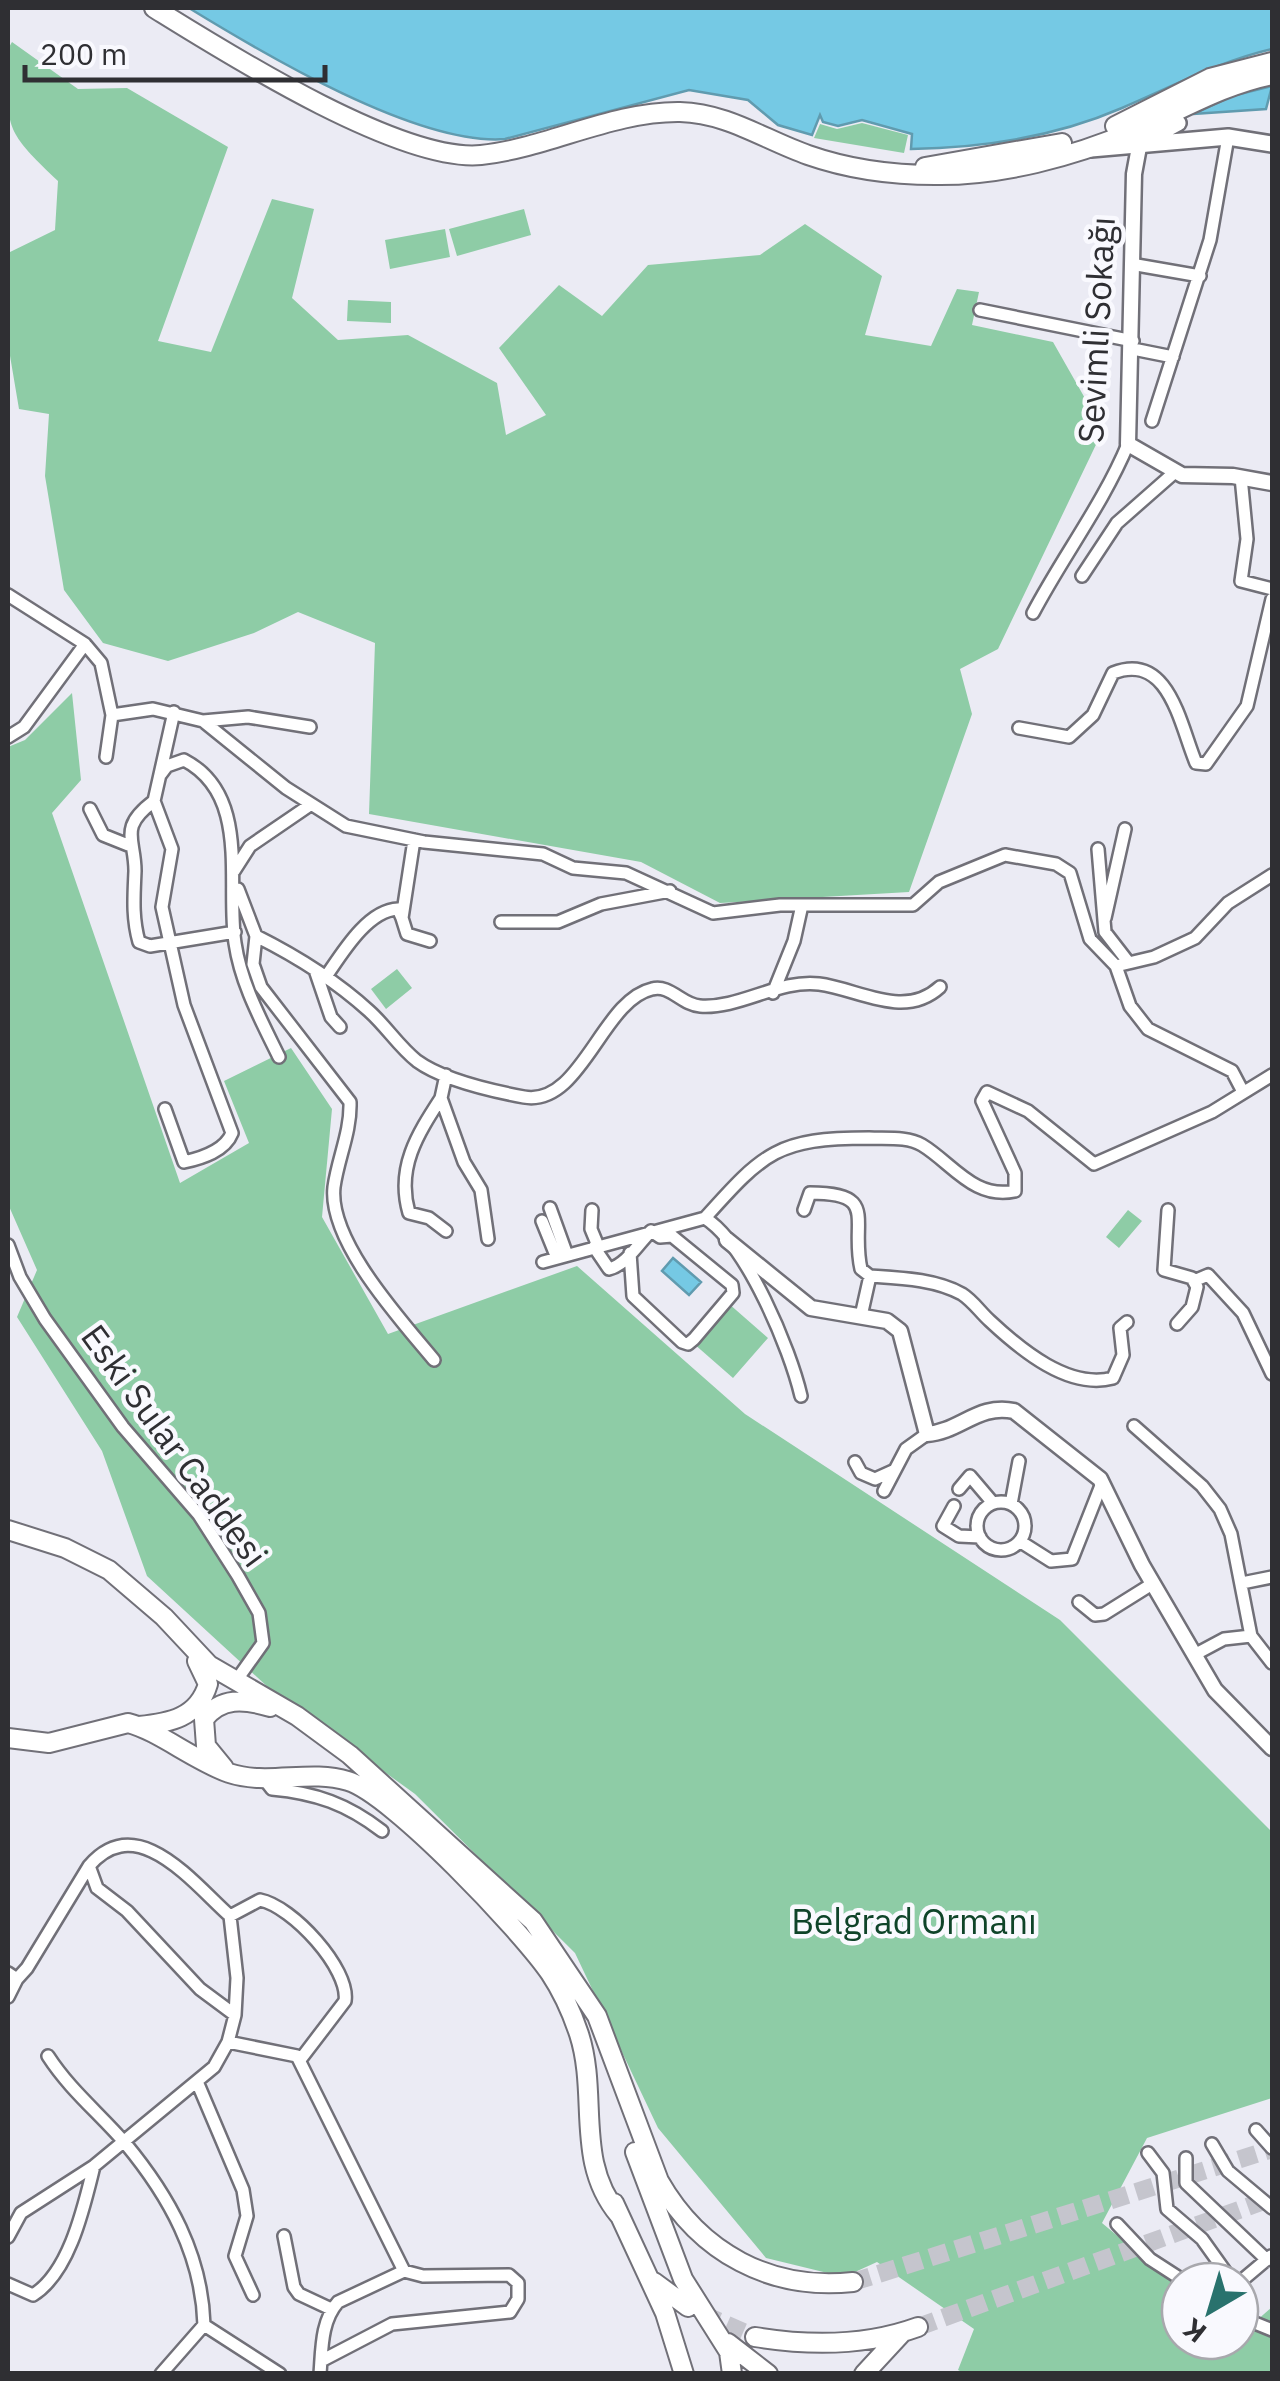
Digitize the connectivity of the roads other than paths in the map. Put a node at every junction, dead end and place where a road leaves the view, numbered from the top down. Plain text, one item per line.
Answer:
1 (154, 8) edge
2 (1272, 62) edge
3 (1272, 75) edge
4 (1194, 85) junction
5 (1177, 116) junction
6 (1228, 137) junction
7 (1198, 141) junction
8 (1272, 144) edge
9 (1139, 147) junction
10 (1087, 149) junction
11 (905, 172) junction
12 (1131, 264) junction
13 (1200, 276) junction
14 (980, 310) dead end
15 (1133, 345) junction
16 (1173, 357) junction
17 (1152, 421) dead end
18 (1128, 444) junction
19 (1175, 472) junction
20 (1242, 477) junction
21 (1272, 483) edge
22 (1082, 576) dead end
23 (1272, 589) edge
24 (8, 595) edge
25 (1272, 599) edge
26 (1033, 613) dead end
27 (85, 644) junction
28 (174, 712) junction
29 (112, 716) junction
30 (202, 722) junction
31 (310, 726) dead end
32 (1019, 728) dead end
33 (8, 736) edge
34 (106, 757) dead end
35 (159, 776) junction
36 (154, 801) junction
37 (310, 805) junction
38 (90, 808) dead end
39 (1125, 829) dead end
40 (414, 840) junction
41 (128, 846) junction
42 (1098, 849) dead end
43 (233, 867) junction
44 (1272, 876) edge
45 (670, 891) junction
46 (802, 905) junction
47 (402, 918) junction
48 (501, 922) dead end
49 (1104, 922) junction
50 (234, 932) junction
51 (256, 936) junction
52 (430, 941) dead end
53 (167, 944) junction
54 (1122, 964) junction
55 (320, 974) junction
56 (940, 987) dead end
57 (773, 993) junction
58 (340, 1027) dead end
59 (279, 1057) dead end
60 (446, 1075) junction
61 (1272, 1076) edge
62 (1242, 1090) junction
63 (441, 1098) junction
64 (165, 1109) dead end
65 (550, 1208) dead end
66 (592, 1210) dead end
67 (804, 1210) dead end
68 (1168, 1210) dead end
69 (705, 1218) junction
70 (542, 1221) dead end
71 (446, 1231) dead end
72 (651, 1231) junction
73 (488, 1240) dead end
74 (728, 1240) junction
75 (8, 1245) edge
76 (596, 1246) junction
77 (630, 1253) junction
78 (562, 1256) junction
79 (542, 1262) dead end
80 (870, 1276) junction
81 (1194, 1281) junction
82 (861, 1316) junction
83 (1127, 1322) dead end
84 (1177, 1324) dead end
85 (434, 1360) dead end
86 (1272, 1374) edge
87 (801, 1396) dead end
88 (1134, 1426) dead end
89 (927, 1434) junction
90 (856, 1462) dead end
91 (1020, 1462) dead end
92 (895, 1470) junction
93 (1102, 1483) junction
94 (959, 1489) dead end
95 (884, 1491) dead end
96 (993, 1503) junction
97 (1011, 1504) junction
98 (954, 1506) dead end
99 (8, 1530) edge
100 (980, 1538) junction
101 (1020, 1542) junction
102 (1272, 1577) edge
103 (1242, 1583) junction
104 (1152, 1584) junction
105 (1079, 1602) dead end
106 (1250, 1636) junction
107 (182, 1639) junction
108 (1268, 1650) edge
109 (1194, 1655) junction
110 (1272, 1663) edge
111 (236, 1681) junction
112 (285, 1709) junction
113 (139, 1726) junction
114 (8, 1738) edge
115 (1272, 1748) edge
116 (228, 1773) junction
117 (265, 1780) junction
118 (382, 1831) dead end
119 (89, 1866) junction
120 (230, 1916) junction
121 (12, 1976) edge
122 (8, 1997) edge
123 (235, 2016) junction
124 (228, 2042) junction
125 (48, 2056) dead end
126 (300, 2060) junction
127 (617, 2072) junction
128 (198, 2084) junction
129 (1256, 2130) dead end
130 (124, 2142) junction
131 (1212, 2144) dead end
132 (1272, 2148) edge
133 (1148, 2152) dead end
134 (1186, 2158) dead end
135 (94, 2166) junction
136 (1272, 2208) edge
137 (1117, 2224) dead end
138 (284, 2236) dead end
139 (8, 2237) edge
140 (1270, 2257) edge
141 (1218, 2261) edge
142 (1160, 2265) edge
143 (404, 2271) junction
144 (650, 2279) junction
145 (854, 2282) tunnel mouth
146 (8, 2284) edge
147 (252, 2295) dead end
148 (688, 2307) tunnel mouth
149 (332, 2309) junction
150 (204, 2325) junction
151 (710, 2325) junction
152 (755, 2337) tunnel mouth
153 (320, 2367) edge
154 (682, 2371) edge
155 (161, 2374) edge
156 (280, 2374) edge
157 (732, 2374) edge
158 (768, 2374) edge
159 (864, 2374) edge

1 - 11 main road
2 - 4 main road
3 - 5 main road
4 - 5 main road
4 - 11 main road
5 - 7 main road
5 - 9 main road
5 - 10 main road
6 - 7 main road
6 - 8 main road
6 - 13 street
7 - 9 main road
9 - 10 main road
9 - 12 street, Sevimli Sokağı
10 - 11 main road
12 - 13 street
12 - 15 street, Sevimli Sokağı
13 - 16 street
14 - 15 street
15 - 16 street
15 - 18 street, Sevimli Sokağı
16 - 17 street
18 - 19 street
18 - 26 street, Sevimli Sokağı
19 - 20 street
19 - 22 street
20 - 21 street
20 - 23 street
24 - 27 street
25 - 32 street
27 - 29 street
27 - 33 street
28 - 29 street
28 - 30 street
28 - 35 street
29 - 34 street
30 - 31 street
30 - 37 street
35 - 36 street
35 - 43 street
36 - 41 street
36 - 53 street
37 - 40 street
37 - 43 street
38 - 41 street
39 - 49 street
40 - 45 street
40 - 47 street
41 - 53 street
42 - 49 street
43 - 50 street
43 - 51 street
44 - 54 street
45 - 46 street
45 - 48 street
46 - 54 street
46 - 57 street
47 - 52 street
47 - 55 street
49 - 54 street
50 - 53 street
50 - 59 street
51 - 55 street
51 - 85 street
53 - 64 street
54 - 62 street
55 - 58 street
55 - 60 street
56 - 57 street
57 - 60 street
60 - 63 street
61 - 62 street
62 - 69 street
63 - 71 street
63 - 73 street
65 - 78 street
66 - 76 street
67 - 80 street
68 - 81 street
69 - 72 street
69 - 74 street
70 - 78 street
72 - 76 street
72 - 77 street
72 - 77 street
74 - 82 street
74 - 87 street
75 - 111 street, Eski Sular Caddesi
76 - 77 street
76 - 78 street
78 - 79 street
80 - 82 street
80 - 83 street
81 - 84 street
81 - 86 street
82 - 89 street
88 - 103 street
89 - 92 street
89 - 93 street
90 - 92 street
91 - 97 street
92 - 95 street
93 - 101 street
93 - 104 street
94 - 96 street
96 - 97 street
96 - 100 street
97 - 101 street
98 - 100 street
99 - 107 main road
100 - 101 street
102 - 103 street
103 - 106 street
104 - 105 street
104 - 109 street
106 - 108 street
106 - 109 street
107 - 111 main road
107 - 113 main road
108 - 110 street
109 - 115 street
111 - 112 main road
112 - 116 main road
112 - 127 main road
113 - 114 main road
113 - 116 main road
116 - 117 main road
117 - 118 street
117 - 144 main road
119 - 120 street
119 - 121 street
119 - 123 street
120 - 123 street
120 - 126 street
121 - 122 street
123 - 124 street
124 - 126 street
124 - 128 street
125 - 130 street
126 - 143 street
127 - 145 main road
127 - 151 main road
128 - 130 street
128 - 147 street
129 - 132 street
130 - 135 street
130 - 150 street
131 - 136 street
133 - 141 street
134 - 140 street
135 - 139 street
135 - 146 street
137 - 142 street
138 - 149 street
143 - 149 street
143 - 153 street
144 - 148 main road
144 - 154 main road
149 - 153 street
150 - 155 street
150 - 156 street
151 - 157 main road
151 - 158 main road
152 - 159 main road

